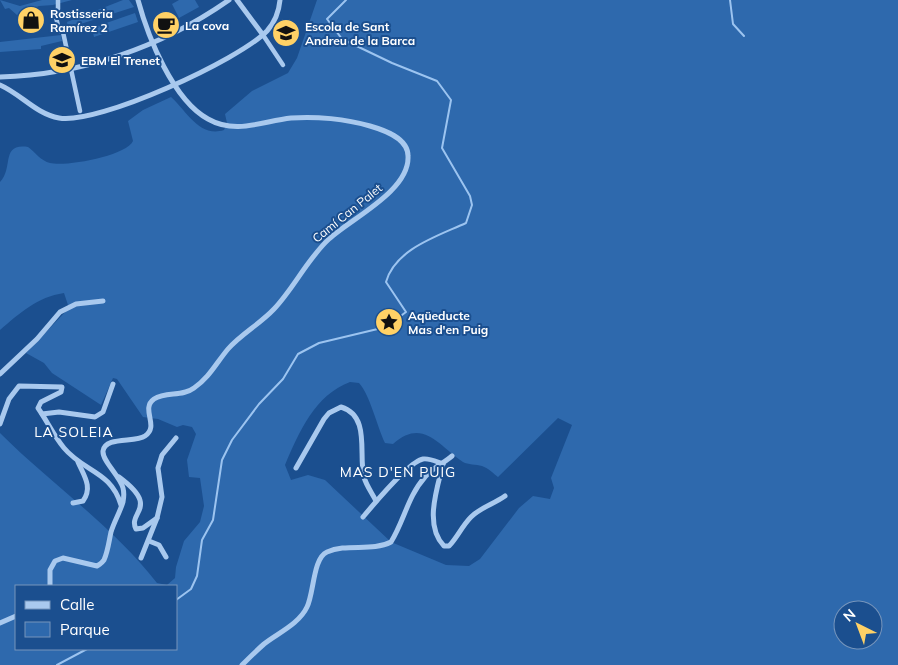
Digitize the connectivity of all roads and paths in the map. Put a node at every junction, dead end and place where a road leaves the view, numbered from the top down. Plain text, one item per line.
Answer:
1 (58, 0) edge
2 (138, 0) edge
3 (229, 0) edge
4 (237, 0) edge
5 (280, 0) edge
6 (263, 35) junction
7 (153, 43) junction
8 (283, 64) dead end
9 (71, 69) junction
10 (3, 76) edge
11 (176, 84) junction
12 (0, 85) edge
13 (8, 89) junction
14 (80, 111) dead end
15 (103, 301) dead end
16 (0, 374) edge
17 (113, 384) dead end
18 (42, 414) junction
19 (0, 424) edge
20 (176, 438) dead end
21 (452, 456) dead end
22 (78, 462) junction
23 (442, 464) junction
24 (296, 468) dead end
25 (118, 476) junction
26 (505, 496) dead end
27 (376, 501) junction
28 (73, 503) dead end
29 (121, 506) junction
30 (363, 517) dead end
31 (157, 518) junction
32 (149, 541) junction
33 (166, 557) dead end
34 (141, 558) dead end
35 (50, 585) edge
36 (15, 616) edge
37 (0, 623) edge
38 (242, 665) edge

1 - 9 street
2 - 7 street
3 - 7 street
4 - 6 street
5 - 6 street
6 - 8 street
6 - 11 street
7 - 9 street
7 - 11 street
9 - 10 street
9 - 14 street
10 - 13 street
11 - 13 street
11 - 25 street, Camí Can Palet
12 - 13 street
15 - 16 street
17 - 18 street
18 - 19 street
18 - 22 street
20 - 31 street
21 - 23 street
22 - 28 street
22 - 29 street
23 - 26 street
23 - 27 street
23 - 38 street
24 - 27 street
25 - 29 street
25 - 31 street
27 - 30 street
29 - 35 street
31 - 32 street
32 - 33 street
32 - 34 street
36 - 37 street

